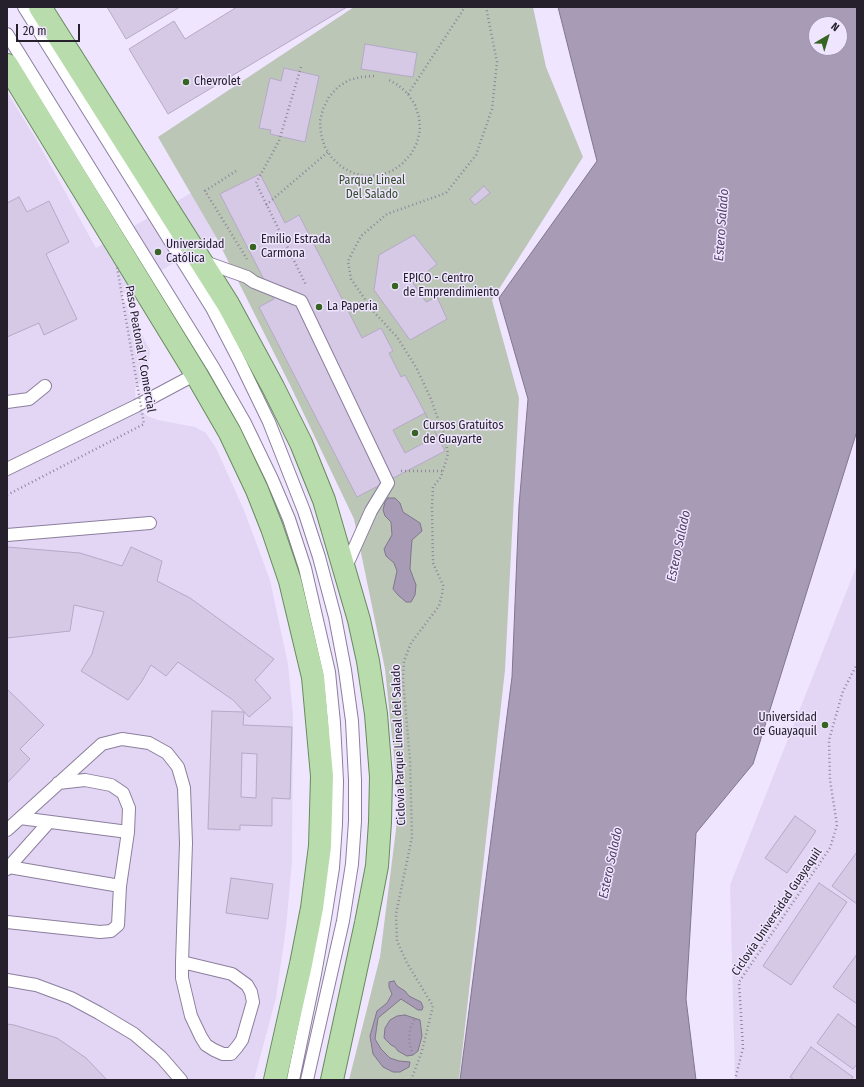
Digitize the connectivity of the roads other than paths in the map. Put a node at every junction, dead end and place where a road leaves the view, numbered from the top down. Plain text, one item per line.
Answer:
1 (24, 7) edge
2 (40, 7) edge
3 (7, 34) edge
4 (7, 65) edge
5 (200, 261) junction
6 (196, 374) junction
7 (45, 386) dead end
8 (7, 402) edge
9 (7, 469) edge
10 (150, 523) dead end
11 (7, 535) edge
12 (345, 569) junction
13 (58, 783) junction
14 (20, 818) junction
15 (49, 822) junction
16 (7, 830) edge
17 (128, 832) junction
18 (8, 868) edge
19 (120, 886) junction
20 (7, 922) edge
21 (182, 962) junction
22 (7, 980) edge
23 (181, 1080) edge
24 (276, 1080) edge
25 (293, 1080) edge
26 (308, 1080) edge
27 (332, 1080) edge

1 - 26 lane
2 - 5 main road
3 - 25 lane
4 - 6 main road
5 - 12 main road
5 - 12 lane
6 - 9 lane
6 - 24 main road
7 - 8 lane
10 - 11 lane
12 - 27 main road
13 - 14 lane
13 - 17 lane
13 - 21 lane
14 - 15 lane
14 - 16 lane
15 - 17 lane
15 - 18 lane
17 - 19 lane
18 - 19 lane
19 - 20 lane
21 - 21 lane
22 - 23 lane

